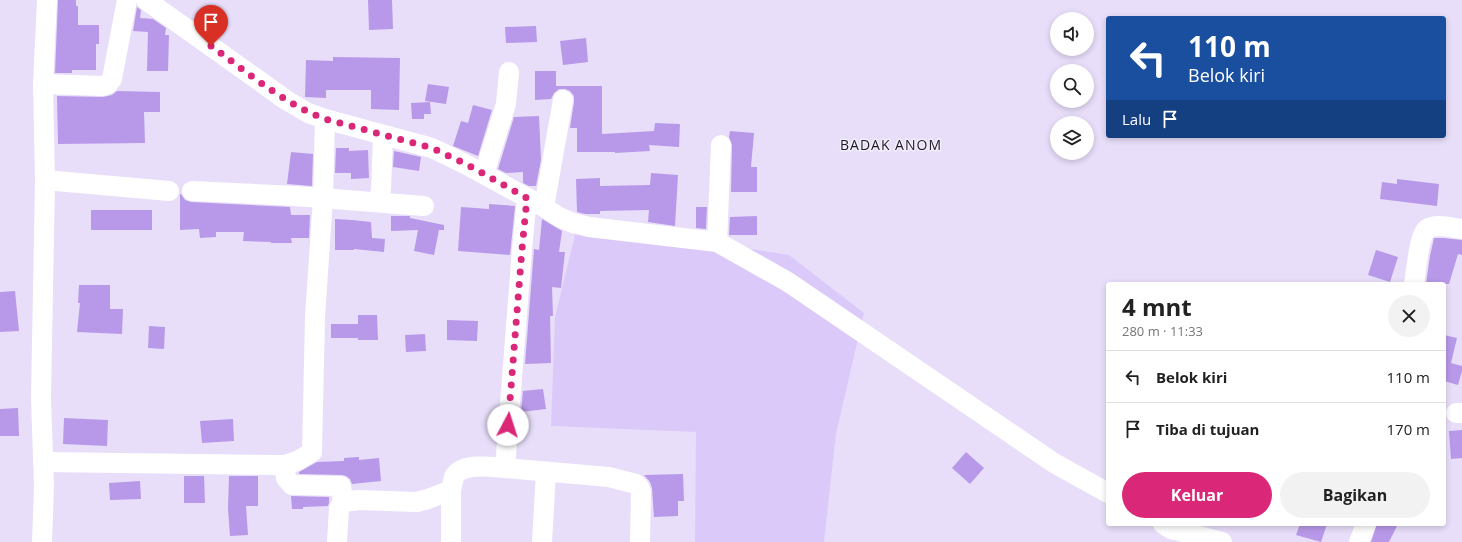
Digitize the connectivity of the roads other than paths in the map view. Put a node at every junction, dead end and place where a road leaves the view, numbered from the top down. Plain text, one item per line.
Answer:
1 (47, 0) edge
2 (127, 0) edge
3 (146, 0) edge
4 (509, 72) dead end
5 (43, 84) junction
6 (563, 100) dead end
7 (325, 119) junction
8 (383, 136) junction
9 (721, 145) dead end
10 (484, 174) junction
11 (45, 180) junction
12 (169, 191) dead end
13 (192, 191) dead end
14 (323, 198) junction
15 (527, 198) junction
16 (379, 202) junction
17 (424, 206) dead end
18 (544, 207) junction
19 (1462, 230) edge
20 (717, 242) junction
21 (1414, 282) edge
22 (43, 462) junction
23 (284, 465) junction
24 (505, 468) junction
25 (546, 472) junction
26 (451, 490) junction
27 (1106, 492) edge
28 (343, 502) junction
29 (1365, 526) edge
30 (1166, 532) edge
31 (42, 542) edge
32 (338, 542) edge
33 (451, 542) edge
34 (542, 542) edge
35 (640, 542) edge
36 (1222, 542) edge
37 (1360, 542) edge

1 - 5 street
2 - 5 street
3 - 7 street
4 - 10 street
5 - 11 street
6 - 18 street
7 - 8 street
7 - 14 street
8 - 10 street
8 - 16 street
9 - 20 street
10 - 15 street
11 - 12 street
11 - 22 street
13 - 14 street
14 - 16 street
14 - 23 street
15 - 18 street
15 - 24 street
16 - 17 street
18 - 20 street
19 - 21 street
20 - 27 street
22 - 23 street
22 - 31 street
23 - 28 street
24 - 25 street
24 - 26 street
25 - 34 street
25 - 35 street
26 - 28 street
26 - 33 street
28 - 32 street
29 - 37 street
30 - 36 street

